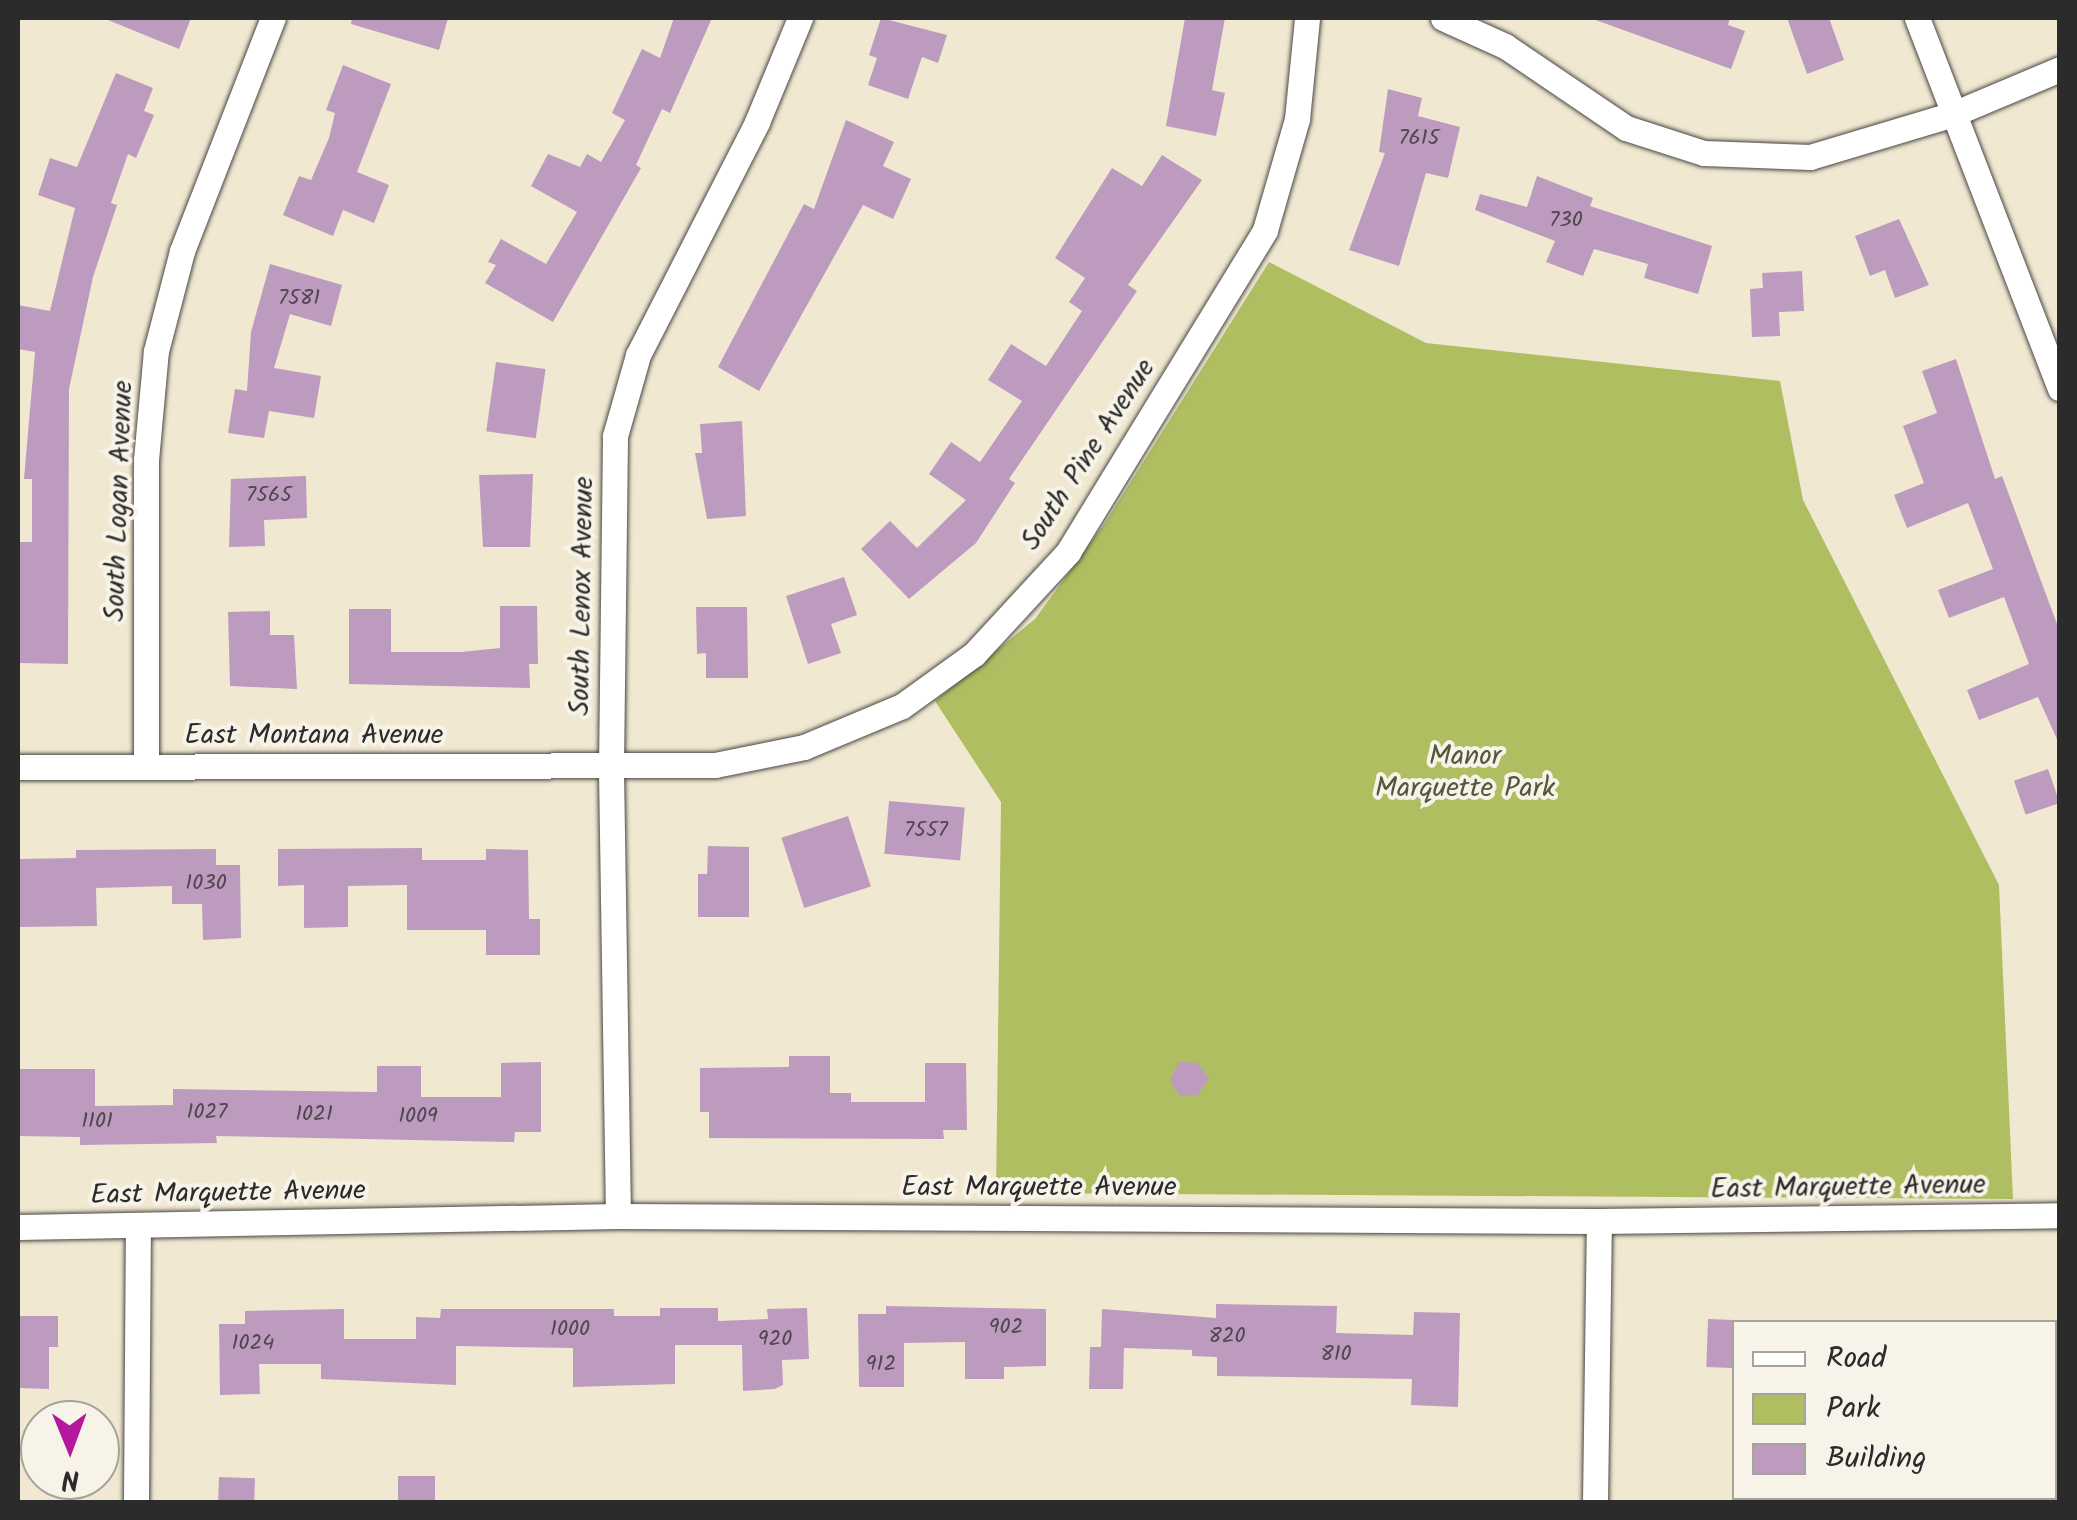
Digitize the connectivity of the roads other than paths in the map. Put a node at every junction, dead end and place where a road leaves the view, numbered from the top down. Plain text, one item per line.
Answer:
1 (274, 18) edge
2 (800, 18) edge
3 (1307, 18) edge
4 (1443, 18) edge
5 (1918, 18) edge
6 (2060, 69) edge
7 (1954, 114) junction
8 (2060, 388) edge
9 (146, 766) junction
10 (611, 766) junction
11 (18, 768) edge
12 (2060, 1215) edge
13 (618, 1216) junction
14 (1598, 1220) junction
15 (138, 1226) junction
16 (18, 1227) edge
17 (136, 1502) edge
18 (1595, 1502) edge

1 - 9 street, South Logan Avenue
2 - 10 street, South Lenox Avenue
3 - 10 street, South Pine Avenue
4 - 7 street
5 - 7 street
6 - 7 street
7 - 8 street
9 - 10 street, East Montana Avenue
9 - 11 street, East Montana Avenue
10 - 13 street, South Lenox Avenue
12 - 14 street, East Marquette Avenue
13 - 14 street, East Marquette Avenue
13 - 15 street, East Marquette Avenue
14 - 18 street
15 - 16 street, East Marquette Avenue
15 - 17 street

